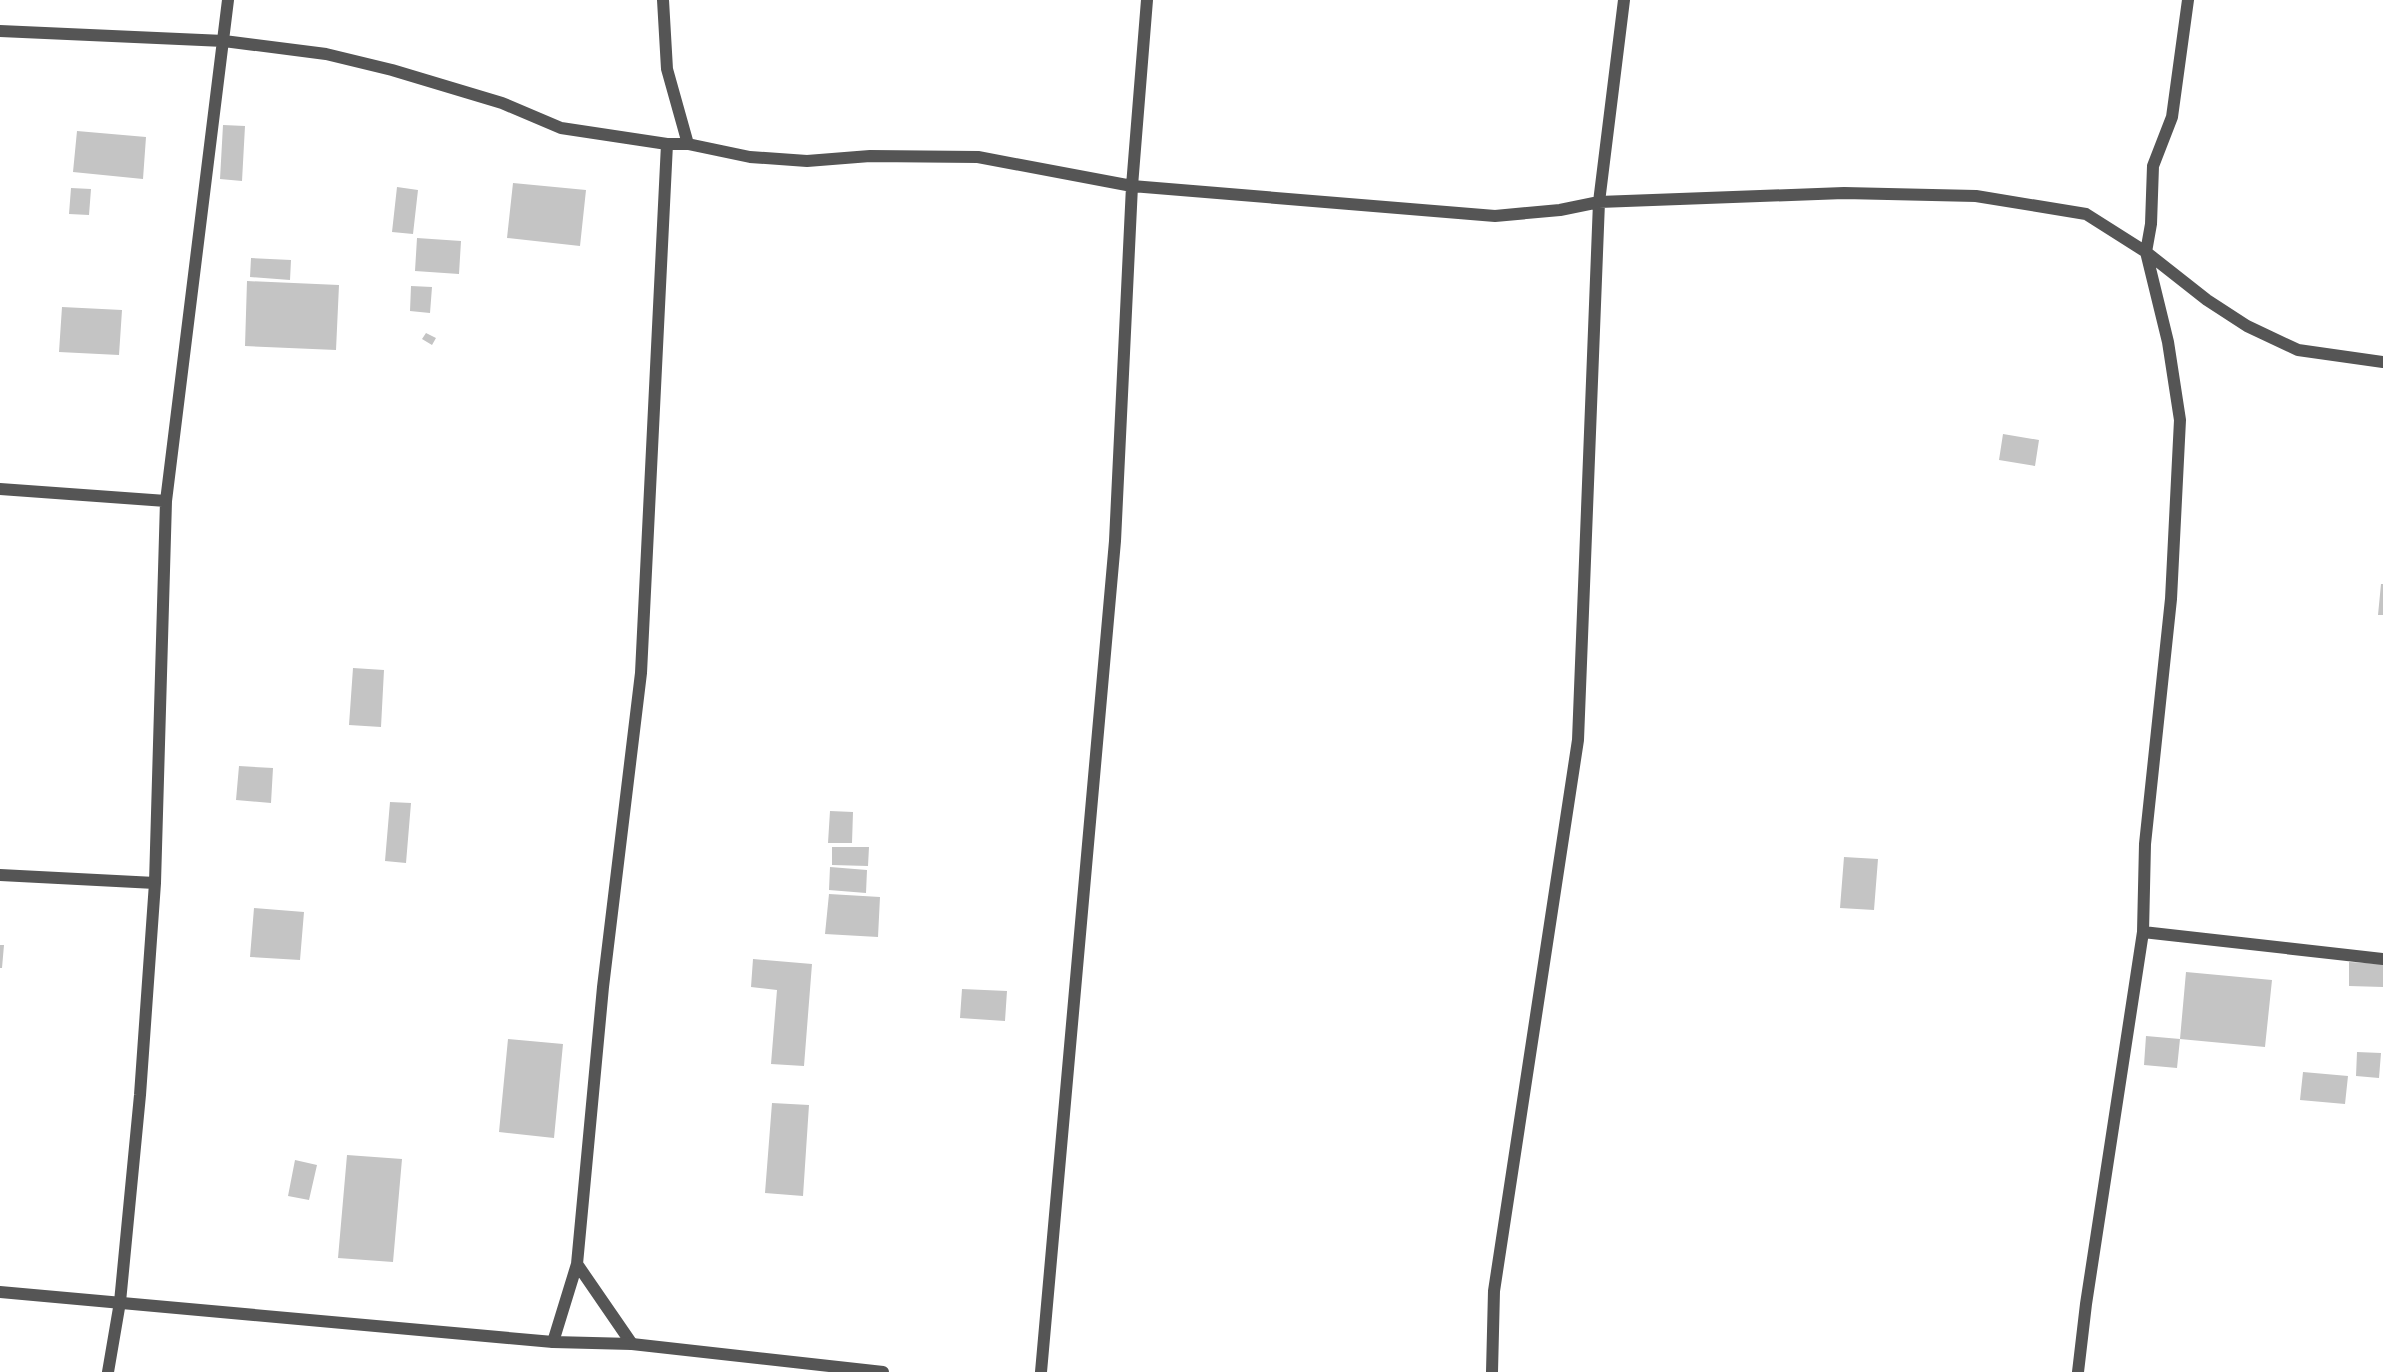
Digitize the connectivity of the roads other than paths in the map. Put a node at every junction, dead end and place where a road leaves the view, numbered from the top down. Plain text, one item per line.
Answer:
1 (228, 0) edge
2 (663, 0) edge
3 (1147, 0) edge
4 (1624, 0) edge
5 (2188, 0) edge
6 (0, 31) edge
7 (225, 41) junction
8 (667, 144) junction
9 (688, 144) junction
10 (1132, 186) junction
11 (1599, 202) junction
12 (2146, 252) junction
13 (2383, 362) edge
14 (0, 489) edge
15 (166, 501) junction
16 (0, 875) edge
17 (155, 884) junction
18 (2143, 932) junction
19 (2383, 959) edge
20 (577, 1264) junction
21 (0, 1292) edge
22 (120, 1302) junction
23 (553, 1342) junction
24 (632, 1344) junction
25 (108, 1372) edge
26 (883, 1372) edge
27 (1041, 1372) edge
28 (1492, 1372) edge
29 (2078, 1372) edge

1 - 7 street
2 - 9 street
3 - 10 street
4 - 11 street
5 - 12 street
6 - 7 street
7 - 8 street
7 - 15 street
8 - 9 street
8 - 20 street
9 - 10 street
10 - 11 street
10 - 27 street
11 - 12 street
11 - 28 street
12 - 13 street
12 - 18 street
14 - 15 street
15 - 17 street
16 - 17 street
17 - 22 street
18 - 19 street
18 - 29 street
20 - 23 street
20 - 24 street
21 - 22 street
22 - 23 street
22 - 25 street
23 - 24 street
24 - 26 street

